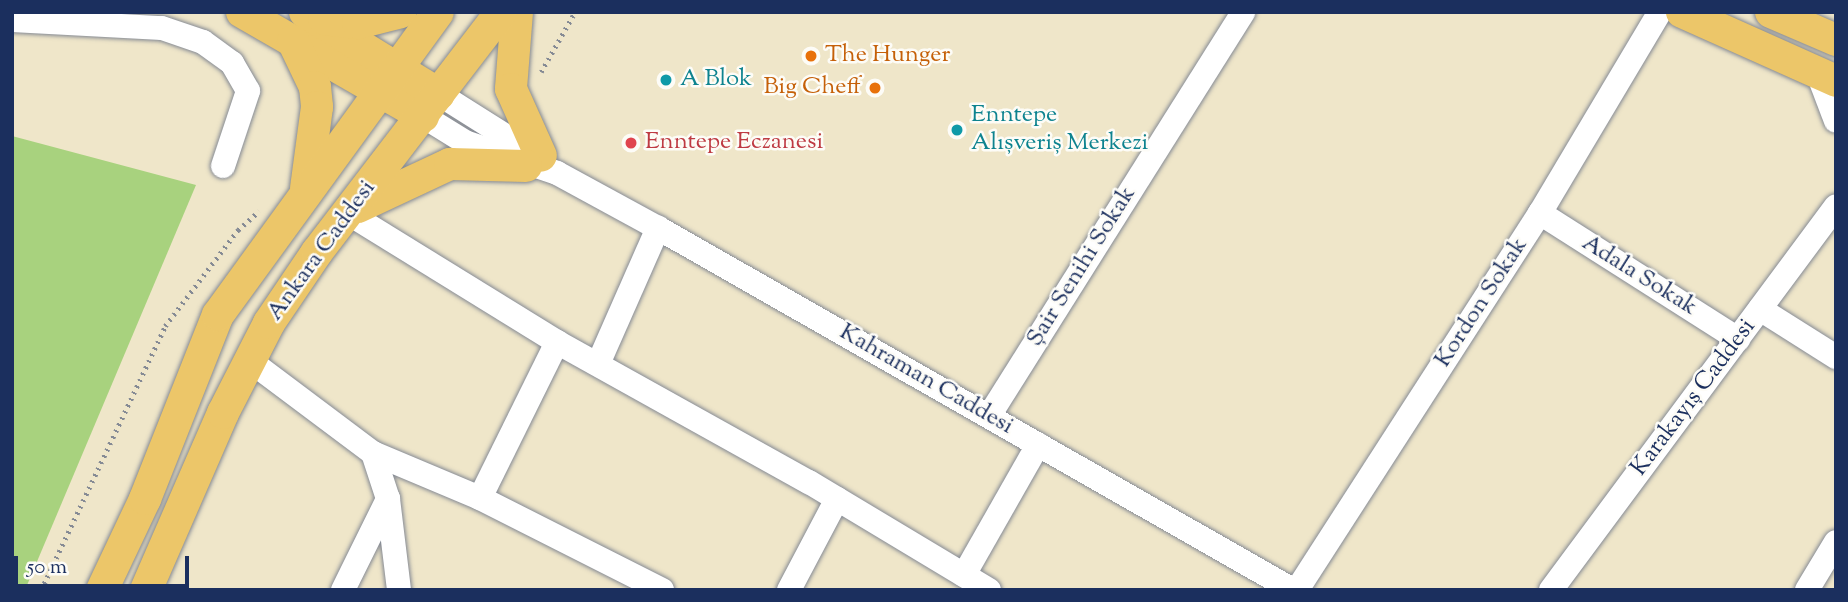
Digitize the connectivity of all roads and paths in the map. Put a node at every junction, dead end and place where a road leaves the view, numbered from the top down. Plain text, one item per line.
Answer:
1 (242, 12) edge
2 (401, 12) edge
3 (438, 12) edge
4 (501, 12) edge
5 (517, 12) edge
6 (575, 12) edge
7 (1243, 12) edge
8 (1660, 12) edge
9 (1682, 12) edge
10 (1772, 12) edge
11 (308, 13) edge
12 (56, 18) edge
13 (12, 20) edge
14 (1836, 40) edge
15 (293, 41) junction
16 (398, 66) junction
17 (1826, 76) edge
18 (536, 78) dead end
19 (380, 93) junction
20 (431, 105) junction
21 (1836, 121) edge
22 (542, 165) junction
23 (223, 166) dead end
24 (304, 198) junction
25 (1835, 205) edge
26 (348, 213) junction
27 (1540, 213) junction
28 (658, 228) junction
29 (1760, 309) junction
30 (1738, 339) junction
31 (557, 342) junction
32 (1836, 357) edge
33 (249, 360) junction
34 (598, 365) junction
35 (989, 416) junction
36 (1038, 445) junction
37 (373, 453) junction
38 (480, 498) junction
39 (388, 499) junction
40 (837, 499) junction
41 (1836, 542) edge
42 (964, 575) junction
43 (1817, 586) edge
44 (41, 590) edge
45 (102, 590) edge
46 (146, 590) edge
47 (343, 590) edge
48 (398, 590) edge
49 (662, 590) edge
50 (789, 590) edge
51 (989, 590) edge
52 (1295, 590) edge
53 (1551, 590) edge

1 - 15 main road
2 - 11 main road
3 - 16 main road, Ankara Caddesi
4 - 20 main road, Ankara Caddesi
5 - 22 main road
6 - 18 path
7 - 35 street, Şair Senihi Sokak
8 - 27 street, Kordon Sokak
9 - 17 main road
10 - 14 main road
11 - 16 main road
12 - 13 street
12 - 23 street
15 - 19 main road
15 - 24 main road
16 - 19 main road, Ankara Caddesi
16 - 20 main road
17 - 21 street
19 - 20 main road
19 - 24 main road, Ankara Caddesi
20 - 22 street, Kahraman Caddesi
20 - 26 main road, Ankara Caddesi
22 - 26 main road
22 - 28 street, Kahraman Caddesi
24 - 44 path
24 - 45 main road, Ankara Caddesi
25 - 29 street, Karakayış Caddesi
26 - 31 street
26 - 33 main road, Ankara Caddesi
27 - 30 street, Adala Sokak
27 - 52 street, Kordon Sokak
28 - 34 street
28 - 35 street, Kahraman Caddesi
29 - 30 street, Karakayış Caddesi
29 - 32 street
30 - 53 street, Karakayış Caddesi
31 - 34 street
31 - 38 street
33 - 37 street
33 - 46 main road, Ankara Caddesi
34 - 40 street
35 - 36 street, Kahraman Caddesi
36 - 42 street
36 - 52 street, Kahraman Caddesi
37 - 38 street
37 - 39 street
38 - 49 street
39 - 47 street
39 - 48 street
40 - 42 street
40 - 50 street
41 - 43 street
42 - 51 street

